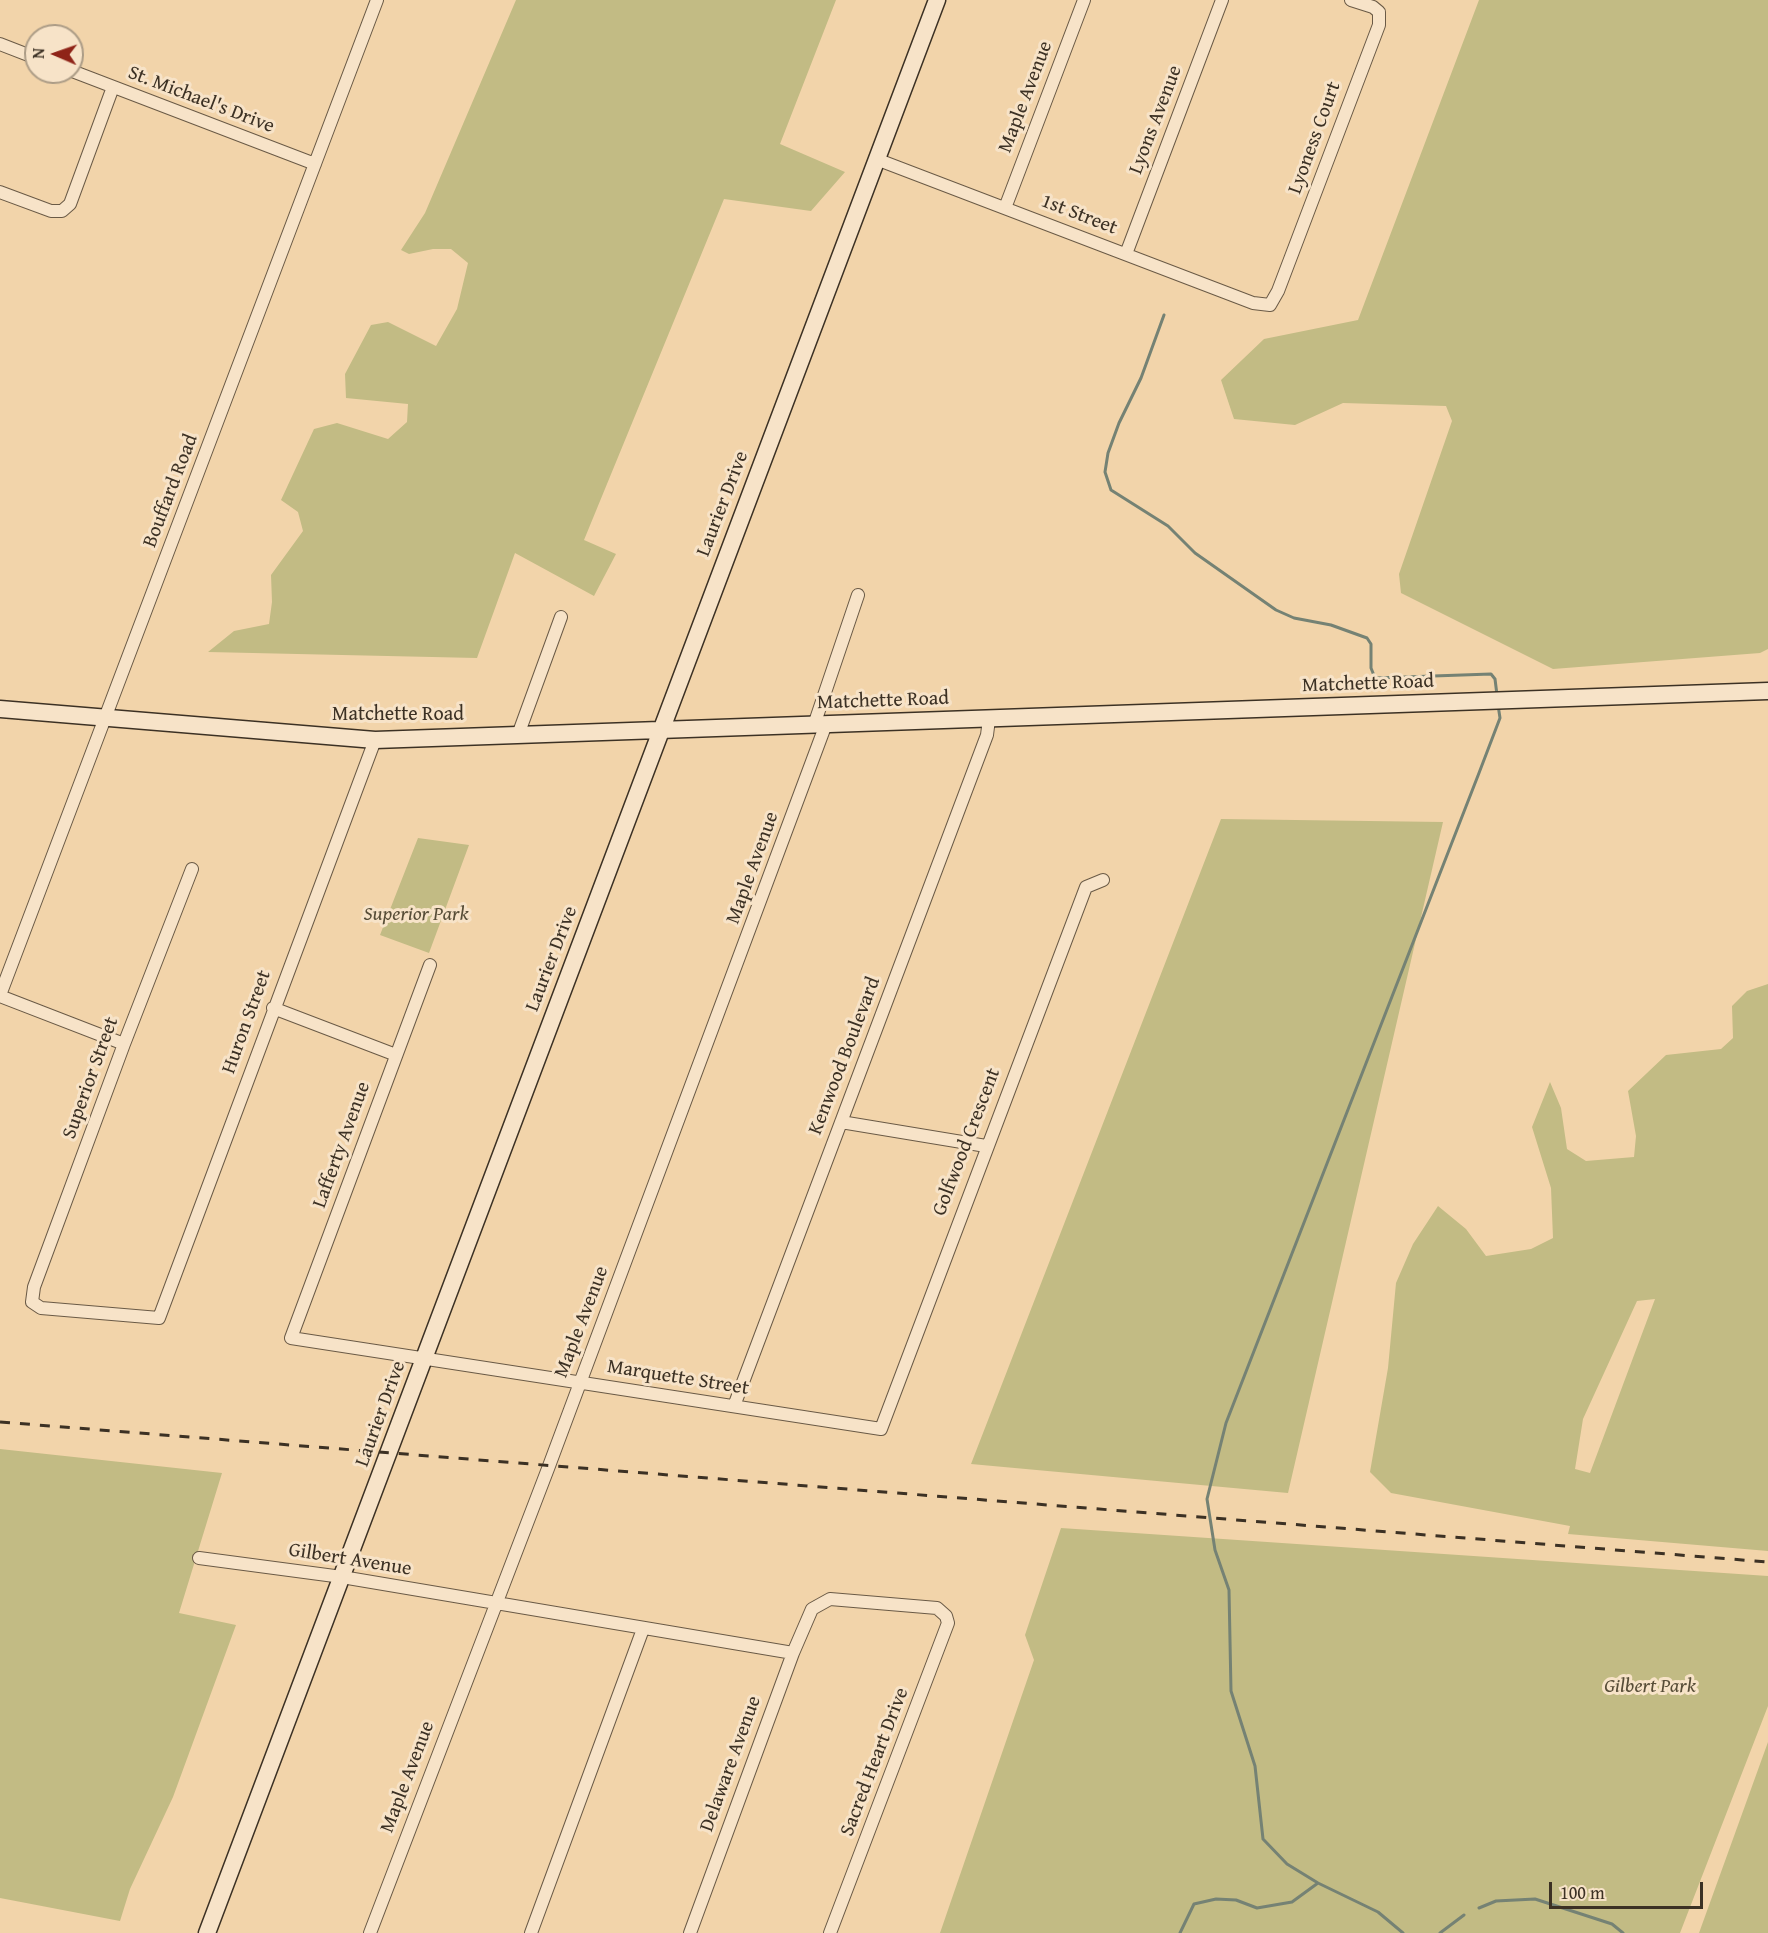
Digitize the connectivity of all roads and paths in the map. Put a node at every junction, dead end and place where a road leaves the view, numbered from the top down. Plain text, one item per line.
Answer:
1 (377, 0) edge
2 (937, 0) edge
3 (1084, 0) edge
4 (1222, 0) edge
5 (1351, 0) edge
6 (0, 44) edge
7 (24, 53) edge
8 (84, 76) edge
9 (113, 87) junction
10 (876, 159) junction
11 (315, 164) junction
12 (0, 192) edge
13 (1005, 208) junction
14 (1126, 254) junction
15 (1270, 305) joint
16 (858, 595) dead end
17 (561, 616) dead end
18 (1768, 691) edge
19 (0, 709) edge
20 (105, 717) junction
21 (989, 719) junction
22 (820, 724) junction
23 (661, 728) junction
24 (518, 735) junction
25 (375, 740) junction
26 (192, 869) dead end
27 (1103, 880) dead end
28 (430, 965) dead end
29 (0, 996) edge
30 (273, 1008) junction
31 (124, 1044) junction
32 (396, 1055) junction
33 (841, 1122) junction
34 (986, 1146) junction
35 (32, 1302) joint
36 (291, 1338) joint
37 (425, 1358) junction
38 (580, 1382) junction
39 (734, 1406) junction
40 (881, 1429) joint
41 (199, 1558) dead end
42 (342, 1576) junction
43 (495, 1604) junction
44 (812, 1609) joint
45 (643, 1629) junction
46 (793, 1653) junction
47 (207, 1933) edge
48 (370, 1933) edge
49 (531, 1933) edge
50 (690, 1933) edge
51 (830, 1933) edge

1 - 11 street, Bouffard Road
2 - 10 street, Laurier Drive
3 - 13 street, Maple Avenue
4 - 14 street, Lyons Avenue
5 - 15 street, Lyoness Court
6 - 7 street
8 - 9 street, St. Michael's Drive
9 - 11 street, St. Michael's Drive
9 - 12 street
10 - 13 street, 1st Street
10 - 23 street, Laurier Drive
11 - 20 street, Bouffard Road
13 - 14 street, 1st Street
14 - 15 street, 1st Street
16 - 22 street, Maple Avenue
17 - 24 street
18 - 21 street, Matchette Road
19 - 20 street, Matchette Road
20 - 25 street, Matchette Road
20 - 29 street, Bouffard Road
21 - 22 street, Matchette Road
21 - 33 street, Kenwood Boulevard
22 - 23 street, Matchette Road
22 - 38 street, Maple Avenue
23 - 24 street, Matchette Road
23 - 37 street, Laurier Drive
24 - 25 street, Matchette Road
25 - 30 street, Huron Street
26 - 31 street, Superior Street
27 - 34 street, Golfwood Crescent
28 - 32 street, Lafferty Avenue
29 - 31 street
30 - 32 street
30 - 35 street, Huron Street
31 - 35 street, Superior Street
32 - 36 street, Lafferty Avenue
33 - 34 street
33 - 39 street, Kenwood Boulevard
34 - 40 street, Golfwood Crescent
36 - 37 street, Marquette Street
37 - 38 street, Marquette Street
37 - 42 street, Laurier Drive
38 - 39 street, Marquette Street
38 - 43 street, Maple Avenue
39 - 40 street, Marquette Street
41 - 42 street, Gilbert Avenue
42 - 43 street, Gilbert Avenue
42 - 47 street, Laurier Drive
43 - 45 street, Gilbert Avenue
43 - 48 street, Maple Avenue
44 - 46 street, Delaware Avenue
44 - 51 street, Sacred Heart Drive
45 - 46 street, Gilbert Avenue
45 - 49 street
46 - 50 street, Delaware Avenue

